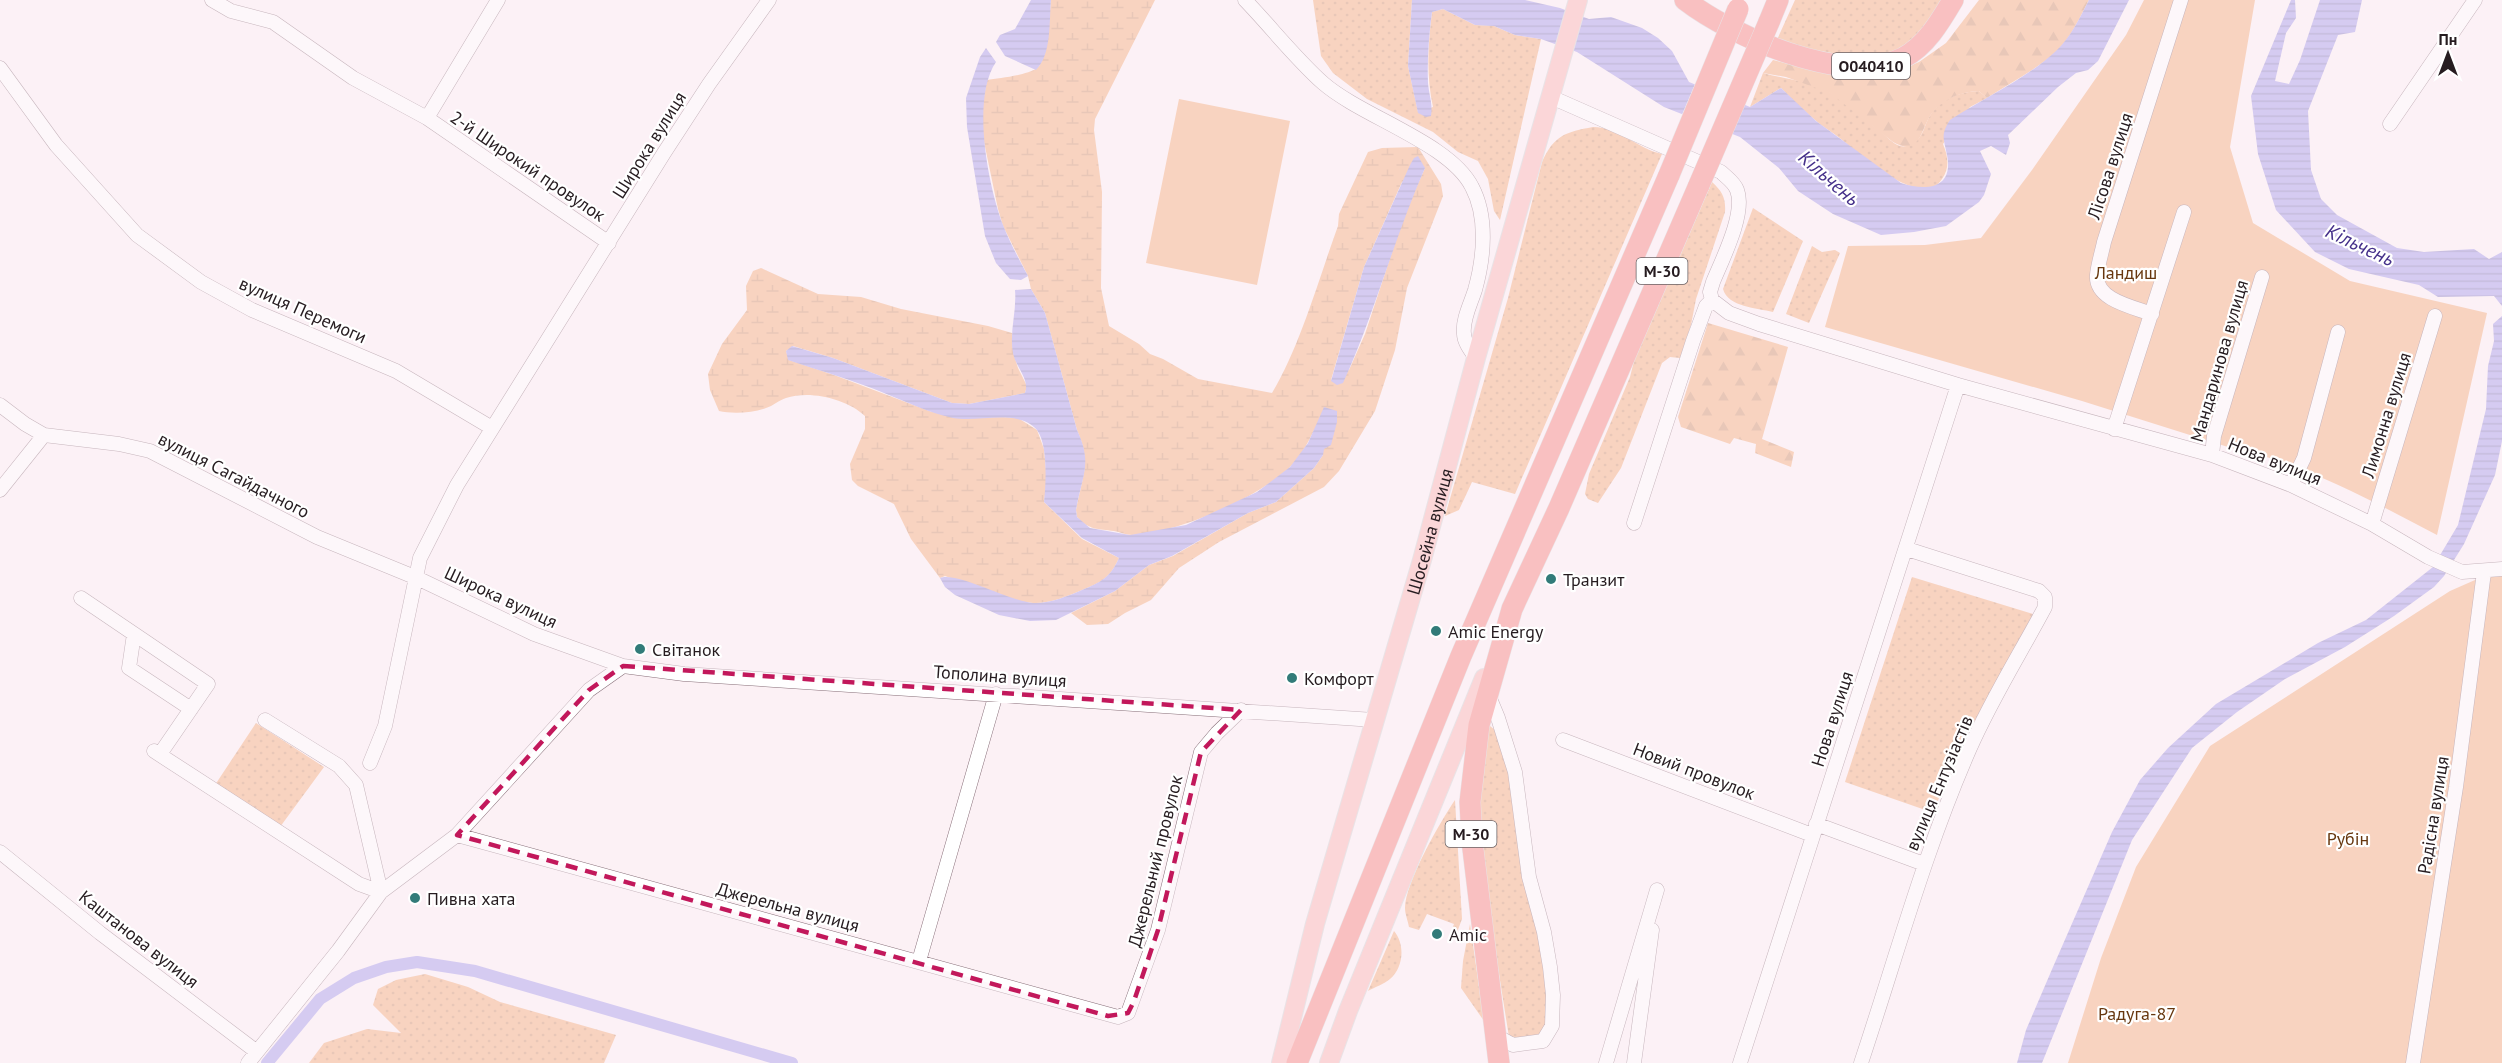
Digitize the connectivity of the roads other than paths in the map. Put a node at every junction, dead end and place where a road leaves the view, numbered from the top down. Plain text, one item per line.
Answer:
1 (212, 0) edge
2 (498, 0) edge
3 (769, 0) edge
4 (1245, 0) edge
5 (1578, 0) edge
6 (1685, 0) edge
7 (1778, 0) edge
8 (1953, 0) edge
9 (2181, 0) edge
10 (2475, 0) edge
11 (1740, 5) edge
12 (0, 68) edge
13 (1551, 97) junction
14 (427, 118) junction
15 (2390, 124) dead end
16 (2184, 212) dead end
17 (609, 243) junction
18 (2262, 277) dead end
19 (1712, 300) junction
20 (2152, 314) junction
21 (2435, 316) dead end
22 (2338, 332) dead end
23 (1476, 358) junction
24 (1958, 386) junction
25 (0, 405) edge
26 (492, 428) junction
27 (2114, 429) junction
28 (44, 435) junction
29 (2212, 455) junction
30 (2291, 485) junction
31 (0, 490) edge
32 (1634, 523) dead end
33 (2372, 524) junction
34 (1907, 549) junction
35 (2502, 569) edge
36 (2484, 572) junction
37 (417, 578) junction
38 (81, 598) dead end
39 (1512, 609) junction
40 (134, 634) junction
41 (623, 666) junction
42 (996, 694) junction
43 (1488, 694) junction
44 (191, 709) junction
45 (1241, 710) junction
46 (265, 720) dead end
47 (1374, 720) junction
48 (1563, 741) dead end
49 (370, 763) dead end
50 (1814, 830) junction
51 (457, 835) junction
52 (0, 852) edge
53 (1924, 864) junction
54 (381, 892) junction
55 (919, 962) junction
56 (1108, 1016) joint
57 (1495, 1035) junction
58 (252, 1058) edge
59 (1281, 1063) edge
60 (1297, 1063) edge
61 (1329, 1063) edge
62 (1499, 1063) edge
63 (1607, 1063) edge
64 (1634, 1063) edge
65 (1740, 1063) edge
66 (1861, 1063) edge
67 (2413, 1063) edge

1 - 14 street, 2-й Широкий провулок
2 - 14 street, 2-й Широкий провулок
3 - 17 street, Широка вулиця
4 - 23 street
5 - 13 main road, Шосейна вулиця
6 - 8 highway, О040410
7 - 39 highway, М-30, bridge
9 - 20 street, Лісова вулиця
10 - 15 street
11 - 60 highway, М-30, bridge
12 - 26 street, вулиця Перемоги
13 - 19 street
13 - 23 main road, Шосейна вулиця
14 - 17 street, 2-й Широкий провулок
16 - 20 street
17 - 26 street, Широка вулиця
18 - 29 street, Мандаринова вулиця
19 - 24 street, Нова вулиця
19 - 32 street
20 - 27 street
21 - 33 street, Лимонна вулиця
22 - 30 street
23 - 47 main road, Шосейна вулиця
24 - 27 street, Нова вулиця
24 - 34 street, Нова вулиця
25 - 28 street, вулиця Сагайдачного
26 - 37 street, Широка вулиця
27 - 29 street, Нова вулиця
28 - 31 street
28 - 37 street, вулиця Сагайдачного
29 - 30 street, Нова вулиця
30 - 33 street, Нова вулиця
33 - 36 street, Нова вулиця
34 - 50 street, Нова вулиця
34 - 53 street, вулиця Ентузіастів
35 - 36 street
36 - 67 street, Радісна вулиця
37 - 41 street, Широка вулиця
37 - 49 street
38 - 40 street
39 - 43 highway, М-30
39 - 61 main road
40 - 44 street
40 - 44 street
41 - 42 street, Тополина вулиця
41 - 51 street
42 - 45 street, Тополина вулиця
42 - 55 street
43 - 57 highway, М-30
43 - 57 street
44 - 54 street
45 - 47 street, Тополина вулиця
45 - 56 street, Джерельний провулок
46 - 54 street
47 - 59 main road, Шосейна вулиця
48 - 50 street, Новий провулок
50 - 53 street, Новий провулок
50 - 65 street, Нова вулиця
51 - 54 street
51 - 55 street, Джерельна вулиця
52 - 58 street, Каштанова вулиця
53 - 66 street, вулиця Ентузіастів
54 - 58 street
55 - 56 street, Джерельна вулиця
57 - 62 highway, М-30
63 - 64 street

